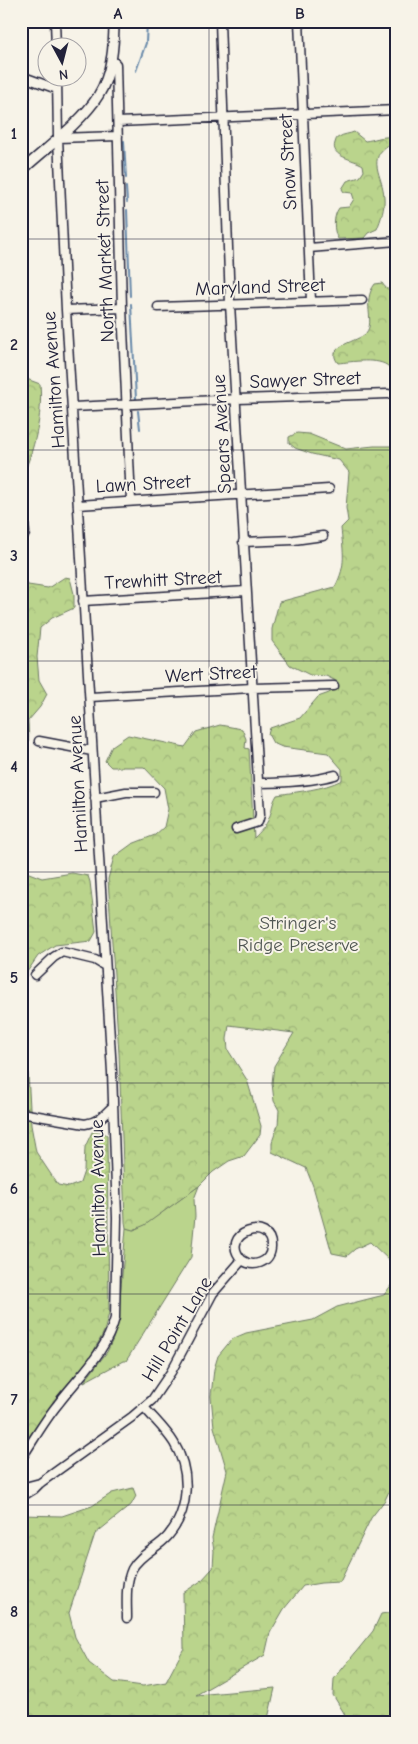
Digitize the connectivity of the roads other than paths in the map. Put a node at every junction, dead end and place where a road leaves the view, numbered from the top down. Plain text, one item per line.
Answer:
1 (55, 21) edge
2 (114, 21) edge
3 (220, 21) edge
4 (299, 21) edge
5 (56, 38) edge
6 (111, 59) junction
7 (21, 76) edge
8 (58, 89) joint
9 (397, 110) edge
10 (302, 114) junction
11 (224, 117) junction
12 (118, 122) junction
13 (118, 136) junction
14 (58, 138) junction
15 (21, 171) edge
16 (397, 241) edge
17 (309, 248) junction
18 (362, 300) dead end
19 (311, 301) junction
20 (230, 304) junction
21 (158, 307) dead end
22 (122, 308) junction
23 (66, 310) junction
24 (388, 394) dead end
25 (237, 399) junction
26 (127, 404) junction
27 (73, 407) junction
28 (21, 486) edge
29 (329, 489) dead end
30 (241, 495) junction
31 (131, 501) junction
32 (78, 505) junction
33 (26, 534) dead end
34 (323, 536) dead end
35 (243, 542) junction
36 (246, 591) junction
37 (83, 601) junction
38 (334, 686) dead end
39 (252, 688) junction
40 (90, 697) junction
41 (39, 741) dead end
42 (92, 751) junction
43 (335, 775) dead end
44 (258, 783) junction
45 (154, 792) dead end
46 (95, 798) junction
47 (236, 829) dead end
48 (105, 966) junction
49 (35, 976) dead end
50 (112, 1107) junction
51 (21, 1113) edge
52 (242, 1260) junction
53 (144, 1407) junction
54 (21, 1459) edge
55 (26, 1488) edge
56 (21, 1497) edge
57 (127, 1618) dead end

1 - 5 street
2 - 6 street, North Market Street
3 - 11 street, Spears Avenue
4 - 10 street, Snow Street
6 - 12 street, North Market Street
6 - 14 street
7 - 8 street
8 - 14 street, Hamilton Avenue
9 - 10 street
10 - 11 street
10 - 17 street, Snow Street
11 - 12 street
11 - 20 street, Spears Avenue
12 - 13 street, North Market Street
13 - 14 street
13 - 22 street, North Market Street
14 - 15 street
14 - 23 street, Hamilton Avenue
16 - 17 street
17 - 19 street, Snow Street
18 - 19 street, Maryland Street
19 - 20 street, Maryland Street
20 - 21 street, Maryland Street
20 - 25 street, Spears Avenue
22 - 23 street
22 - 26 street, North Market Street
23 - 27 street, Hamilton Avenue
24 - 25 street, Sawyer Street
25 - 26 street, Sawyer Street
25 - 30 street, Spears Avenue
26 - 27 street, Sawyer Street
26 - 31 street, North Market Street
27 - 32 street, Hamilton Avenue
28 - 33 street
29 - 30 street, Lawn Street
30 - 31 street, Lawn Street
30 - 35 street, Spears Avenue
31 - 32 street, Lawn Street
32 - 37 street, Hamilton Avenue
34 - 35 street
35 - 36 street, Spears Avenue
36 - 37 street, Trewhitt Street
36 - 39 street, Spears Avenue
37 - 40 street, Hamilton Avenue
38 - 39 street, Wert Street
39 - 40 street, Wert Street
39 - 44 street, Spears Avenue
40 - 42 street, Hamilton Avenue
41 - 42 street
42 - 46 street, Hamilton Avenue
43 - 44 street
44 - 47 street, Spears Avenue
45 - 46 street
46 - 48 street, Hamilton Avenue
48 - 49 street
48 - 50 street, Hamilton Avenue
50 - 51 street
50 - 54 street, Hamilton Avenue
52 - 52 street
52 - 53 street, Hill Point Lane
53 - 55 street, Hill Point Lane
53 - 57 street
55 - 56 street, Hill Point Lane

